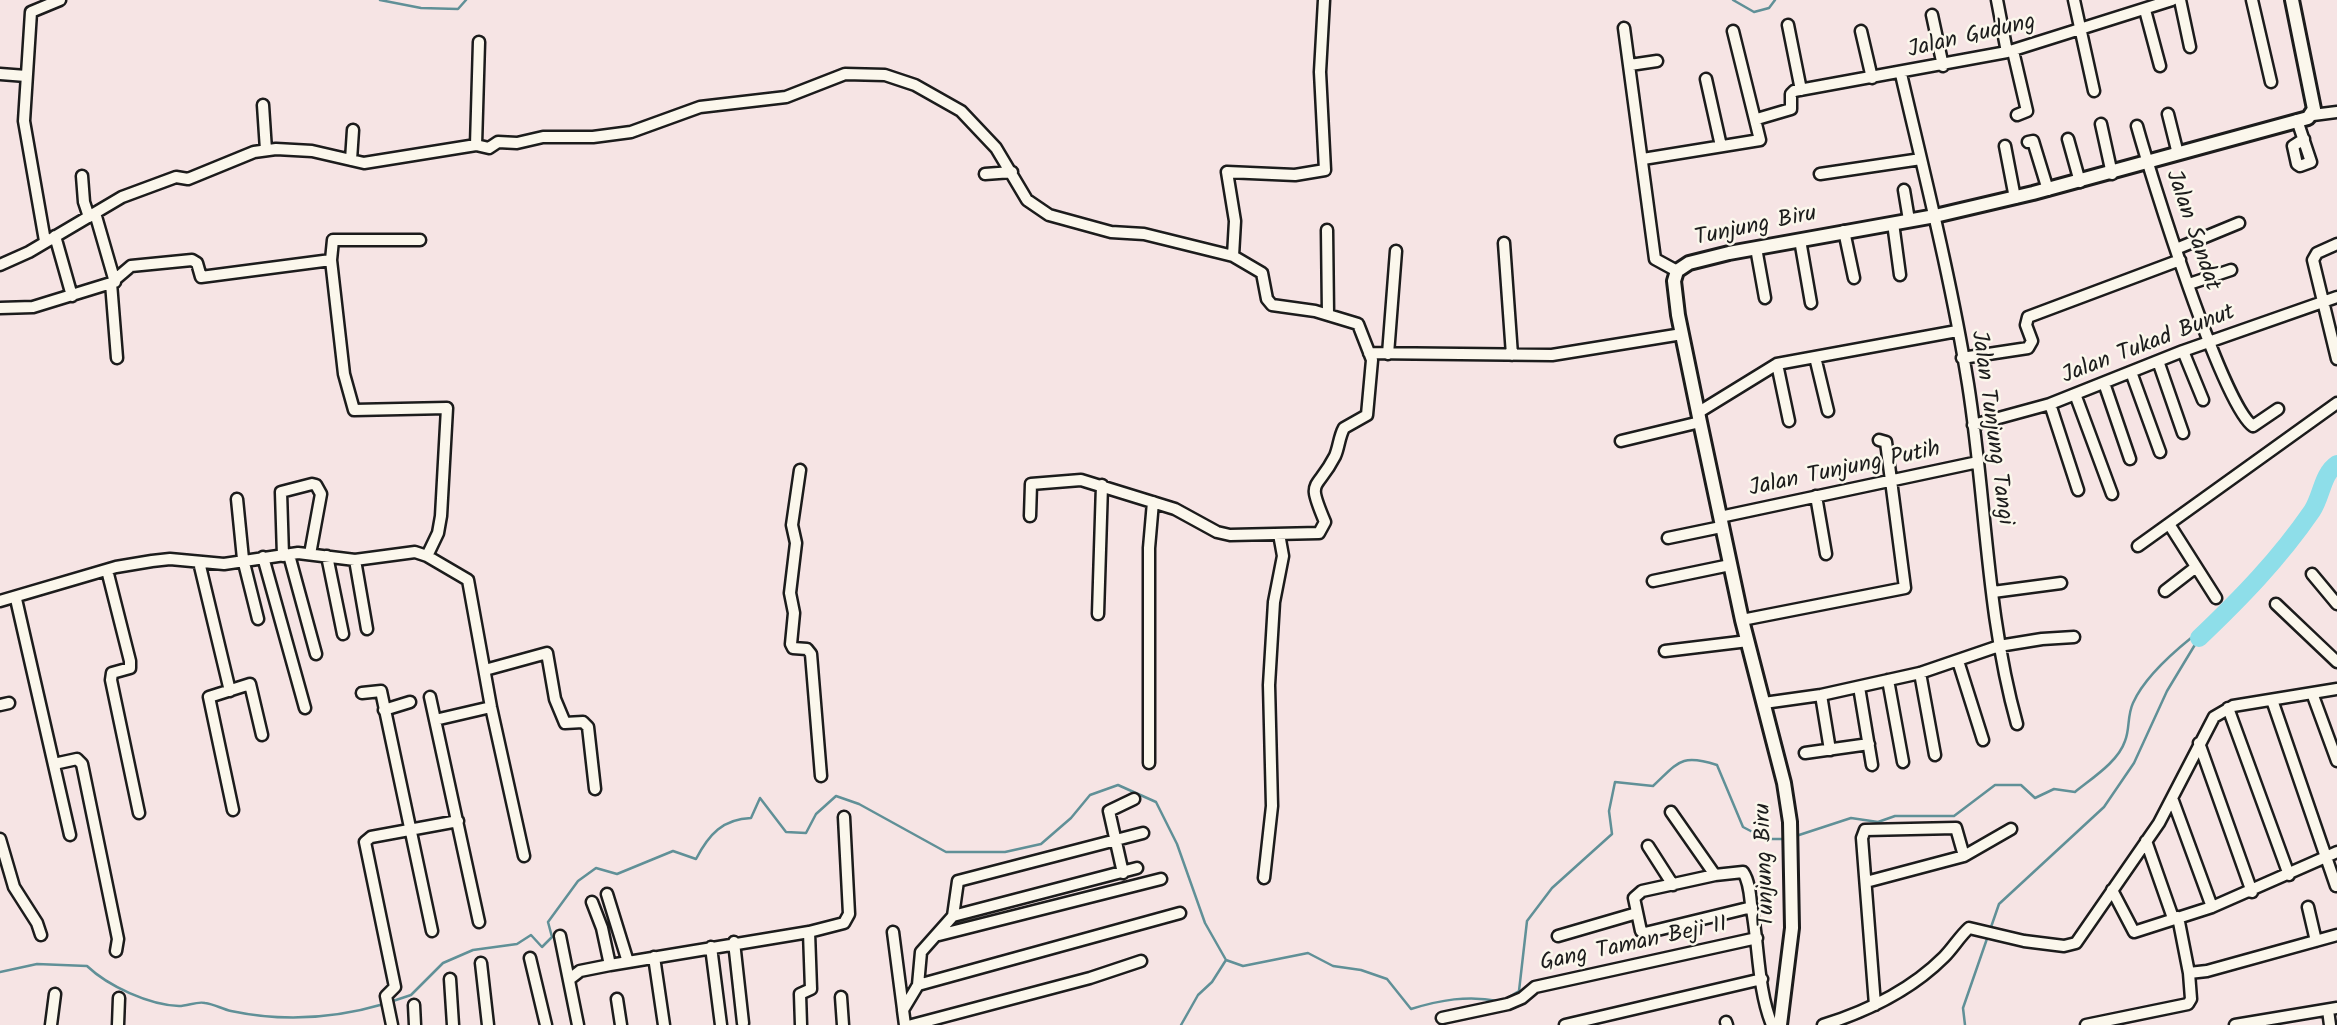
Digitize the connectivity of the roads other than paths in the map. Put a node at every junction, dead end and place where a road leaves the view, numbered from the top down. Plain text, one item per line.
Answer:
1 (60, 0) edge
2 (1324, 0) edge
3 (1997, 0) edge
4 (2074, 0) edge
5 (2180, 0) edge
6 (2252, 0) edge
7 (2292, 0) edge
8 (2164, 1) edge
9 (2145, 10) junction
10 (1931, 15) dead end
11 (1788, 25) dead end
12 (1625, 28) dead end
13 (1733, 31) dead end
14 (1861, 31) dead end
15 (2082, 31) junction
16 (479, 41) dead end
17 (2190, 47) dead end
18 (2010, 52) junction
19 (1657, 61) dead end
20 (1630, 65) junction
21 (1943, 66) junction
22 (2160, 66) dead end
23 (0, 74) edge
24 (1901, 74) junction
25 (26, 76) junction
26 (1872, 78) junction
27 (1706, 79) dead end
28 (2271, 82) dead end
29 (1801, 90) junction
30 (2094, 91) dead end
31 (263, 105) dead end
32 (2337, 113) edge
33 (2168, 114) dead end
34 (2017, 115) dead end
35 (2313, 115) junction
36 (1757, 119) junction
37 (2297, 120) junction
38 (2101, 124) dead end
39 (2137, 126) dead end
40 (353, 130) dead end
41 (2068, 139) dead end
42 (2304, 139) dead end
43 (2028, 142) dead end
44 (476, 145) junction
45 (1721, 146) junction
46 (2005, 146) dead end
47 (266, 150) junction
48 (2178, 154) junction
49 (1643, 159) junction
50 (1920, 159) junction
51 (351, 160) junction
52 (2147, 163) junction
53 (1013, 172) junction
54 (985, 174) dead end
55 (1820, 174) dead end
56 (2112, 174) junction
57 (82, 176) dead end
58 (2080, 182) junction
59 (1904, 190) dead end
60 (2048, 190) junction
61 (2015, 198) junction
62 (92, 215) junction
63 (1935, 216) junction
64 (1909, 220) junction
65 (1893, 223) junction
66 (2239, 223) dead end
67 (1328, 230) dead end
68 (1844, 231) junction
69 (50, 238) junction
70 (420, 240) dead end
71 (1800, 240) junction
72 (1504, 243) dead end
73 (2337, 244) edge
74 (1756, 248) junction
75 (2176, 249) junction
76 (1396, 251) dead end
77 (1233, 256) junction
78 (331, 260) junction
79 (2180, 260) junction
80 (0, 265) edge
81 (2231, 270) dead end
82 (1677, 271) junction
83 (1900, 275) dead end
84 (1854, 278) dead end
85 (113, 282) junction
86 (2189, 284) junction
87 (72, 296) junction
88 (2337, 297) edge
89 (1765, 298) dead end
90 (2324, 302) junction
91 (1811, 303) dead end
92 (0, 308) edge
93 (1328, 314) junction
94 (1957, 331) junction
95 (1682, 334) junction
96 (2209, 343) junction
97 (2183, 351) junction
98 (1369, 353) junction
99 (1388, 354) junction
100 (1512, 355) junction
101 (1815, 357) junction
102 (117, 358) dead end
103 (1962, 358) junction
104 (2337, 359) edge
105 (2158, 361) junction
106 (1777, 364) junction
107 (2131, 372) junction
108 (2104, 383) junction
109 (2075, 394) junction
110 (2203, 400) dead end
111 (2337, 403) edge
112 (2050, 404) junction
113 (2278, 409) dead end
114 (1828, 411) dead end
115 (1699, 417) junction
116 (1789, 421) dead end
117 (1973, 425) junction
118 (2183, 433) dead end
119 (1879, 440) dead end
120 (1621, 441) dead end
121 (2160, 452) dead end
122 (2130, 459) dead end
123 (1978, 462) junction
124 (800, 470) dead end
125 (1892, 479) junction
126 (1102, 485) junction
127 (2078, 490) dead end
128 (2112, 494) dead end
129 (1816, 496) junction
130 (237, 499) dead end
131 (1153, 502) junction
132 (1030, 516) dead end
133 (1721, 522) junction
134 (2169, 524) junction
135 (1279, 534) junction
136 (1668, 538) dead end
137 (2137, 546) dead end
138 (310, 554) junction
139 (1826, 554) dead end
140 (286, 555) junction
141 (327, 556) junction
142 (427, 556) junction
143 (263, 557) junction
144 (243, 559) junction
145 (355, 560) junction
146 (199, 562) junction
147 (1730, 565) junction
148 (2196, 567) junction
149 (107, 570) junction
150 (2312, 574) dead end
151 (1653, 580) dead end
152 (2061, 583) dead end
153 (2165, 591) dead end
154 (1993, 592) junction
155 (16, 598) junction
156 (2216, 598) dead end
157 (0, 601) edge
158 (2276, 604) dead end
159 (2337, 604) edge
160 (1098, 614) dead end
161 (258, 619) dead end
162 (1742, 621) junction
163 (367, 629) dead end
164 (343, 634) dead end
165 (2074, 637) dead end
166 (1748, 641) junction
167 (1999, 646) junction
168 (1665, 651) dead end
169 (316, 654) dead end
170 (1958, 661) junction
171 (2337, 662) edge
172 (485, 670) junction
173 (1920, 673) junction
174 (1888, 680) junction
175 (1860, 687) junction
176 (2337, 689) edge
177 (230, 691) junction
178 (2312, 693) junction
179 (362, 694) dead end
180 (1821, 695) junction
181 (430, 697) dead end
182 (2272, 700) junction
183 (410, 702) dead end
184 (1764, 703) junction
185 (491, 707) junction
186 (305, 708) dead end
187 (2228, 708) junction
188 (384, 710) junction
189 (435, 720) junction
190 (2017, 724) dead end
191 (262, 735) dead end
192 (1983, 740) dead end
193 (2199, 743) junction
194 (1869, 744) junction
195 (1830, 750) junction
196 (1805, 753) dead end
197 (1935, 755) dead end
198 (2337, 761) edge
199 (1903, 762) dead end
200 (1149, 763) dead end
201 (54, 764) junction
202 (1872, 765) dead end
203 (821, 776) dead end
204 (595, 789) dead end
205 (2172, 797) junction
206 (1134, 799) dead end
207 (233, 810) dead end
208 (1671, 812) dead end
209 (139, 813) dead end
210 (844, 817) dead end
211 (458, 821) junction
212 (2011, 829) dead end
213 (409, 830) junction
214 (1143, 833) dead end
215 (70, 835) dead end
216 (0, 839) edge
217 (1115, 840) junction
218 (2146, 841) junction
219 (1648, 846) dead end
220 (2337, 852) edge
221 (524, 856) dead end
222 (1964, 856) junction
223 (2325, 858) junction
224 (1137, 868) dead end
225 (1124, 873) junction
226 (1714, 875) junction
227 (2289, 875) junction
228 (1264, 878) dead end
229 (1161, 879) dead end
230 (1866, 882) junction
231 (1672, 885) junction
232 (2336, 886) edge
233 (2112, 890) junction
234 (2252, 892) junction
235 (607, 894) dead end
236 (592, 902) dead end
237 (1752, 907) junction
238 (2212, 907) junction
239 (2308, 907) dead end
240 (1180, 913) dead end
241 (1637, 913) junction
242 (953, 916) junction
243 (2176, 918) junction
244 (479, 922) dead end
245 (432, 931) dead end
246 (809, 932) junction
247 (893, 932) dead end
248 (40, 935) dead end
249 (939, 935) junction
250 (2337, 935) edge
251 (559, 936) dead end
252 (1558, 936) dead end
253 (1757, 938) junction
254 (2316, 941) junction
255 (734, 942) junction
256 (711, 947) junction
257 (116, 951) dead end
258 (654, 957) junction
259 (530, 958) dead end
260 (1141, 961) dead end
261 (628, 962) junction
262 (481, 963) dead end
263 (610, 965) junction
264 (2189, 972) junction
265 (571, 978) junction
266 (450, 979) dead end
267 (1762, 979) junction
268 (918, 985) junction
269 (55, 994) dead end
270 (841, 997) dead end
271 (119, 998) dead end
272 (617, 999) dead end
273 (414, 1005) dead end
274 (1875, 1005) junction
275 (2332, 1009) edge
276 (904, 1010) junction
277 (1442, 1018) dead end
278 (743, 1023) dead end
279 (51, 1025) edge
280 (118, 1025) edge
281 (392, 1025) edge
282 (415, 1025) edge
283 (453, 1025) edge
284 (488, 1025) edge
285 (546, 1025) edge
286 (578, 1025) edge
287 (621, 1025) edge
288 (664, 1025) edge
289 (721, 1025) edge
290 (802, 1025) edge
291 (843, 1025) edge
292 (905, 1025) edge
293 (912, 1025) edge
294 (1564, 1025) edge
295 (1772, 1025) edge
296 (1780, 1025) edge
297 (1823, 1025) edge
298 (2086, 1025) edge
299 (2235, 1025) edge
300 (2330, 1025) edge

1 - 25 street
2 - 77 street
3 - 18 street
4 - 15 street
5 - 17 street
6 - 28 street
7 - 35 street
8 - 9 street, Jalan Gudung
9 - 15 street, Jalan Gudung
9 - 22 street
10 - 21 street
11 - 29 street
12 - 20 street
13 - 36 street
14 - 26 street
15 - 18 street, Jalan Gudung
15 - 30 street
16 - 44 street
18 - 21 street, Jalan Gudung
18 - 34 street
19 - 20 street
20 - 49 street
21 - 24 street, Jalan Gudung
23 - 25 street
24 - 26 street, Jalan Gudung
24 - 50 street, Jalan Gudung
25 - 69 street
26 - 29 street, Jalan Gudung
27 - 45 street
29 - 36 street
31 - 47 street
32 - 35 street
33 - 48 street
35 - 37 street, Tunjung Biru
36 - 45 street
37 - 42 street
37 - 48 street, Tunjung Biru
38 - 56 street
39 - 52 street, Jalan Sandat
40 - 51 street
41 - 58 street
43 - 60 street
44 - 51 street
44 - 53 street
45 - 49 street
46 - 61 street
47 - 51 street
47 - 62 street
48 - 52 street, Tunjung Biru
49 - 82 street
50 - 55 street
50 - 63 street, Jalan Gudung
52 - 56 street, Tunjung Biru
52 - 75 street, Jalan Sandat
53 - 54 street
53 - 77 street
56 - 58 street, Tunjung Biru
57 - 62 street
58 - 60 street, Tunjung Biru
59 - 64 street
60 - 61 street, Tunjung Biru
61 - 63 street, Tunjung Biru
62 - 69 street
62 - 85 street
63 - 64 street, Tunjung Biru
63 - 94 street, Jalan Tunjung Tangi
64 - 65 street, Tunjung Biru
65 - 68 street, Tunjung Biru
65 - 83 street
66 - 75 street
67 - 93 street
68 - 71 street, Tunjung Biru
68 - 84 street
69 - 80 street
69 - 87 street
70 - 78 street
71 - 74 street, Tunjung Biru
71 - 91 street
72 - 100 street
73 - 90 street
74 - 82 street, Tunjung Biru
74 - 89 street
75 - 79 street, Jalan Sandat
76 - 99 street
77 - 93 street
78 - 85 street
78 - 142 street
79 - 86 street, Jalan Sandat
79 - 103 street
81 - 86 street
82 - 95 street, Tunjung Biru
85 - 87 street
85 - 102 street
86 - 96 street, Jalan Sandat
87 - 92 street
88 - 90 street, Jalan Tukad Bunut
90 - 96 street, Jalan Tukad Bunut
90 - 104 street
93 - 98 street
94 - 101 street
94 - 103 street, Jalan Tunjung Tangi
95 - 100 street
95 - 115 street, Tunjung Biru
96 - 97 street, Jalan Tukad Bunut
96 - 113 street, Jalan Sandat
97 - 105 street, Jalan Tukad Bunut
97 - 110 street
98 - 99 street
98 - 135 street
99 - 100 street
101 - 106 street
101 - 114 street
103 - 117 street, Jalan Tunjung Tangi
105 - 107 street, Jalan Tukad Bunut
105 - 118 street
106 - 115 street
106 - 116 street
107 - 108 street, Jalan Tukad Bunut
107 - 121 street
108 - 109 street, Jalan Tukad Bunut
108 - 122 street
109 - 112 street, Jalan Tukad Bunut
109 - 128 street
111 - 134 street
112 - 117 street, Jalan Tukad Bunut
112 - 127 street
115 - 120 street
115 - 133 street, Tunjung Biru
117 - 123 street, Jalan Tunjung Tangi
119 - 125 street
123 - 125 street, Jalan Tunjung Putih
123 - 154 street, Jalan Tunjung Tangi
124 - 203 street
125 - 129 street, Jalan Tunjung Putih
125 - 162 street
126 - 131 street
126 - 132 street
126 - 160 street
129 - 133 street, Jalan Tunjung Putih
129 - 139 street
130 - 144 street
131 - 135 street
131 - 200 street
133 - 136 street, Jalan Tunjung Putih
133 - 147 street, Tunjung Biru
134 - 137 street
134 - 148 street
135 - 228 street
138 - 140 street
138 - 140 street
138 - 141 street
140 - 143 street
140 - 169 street
141 - 145 street
141 - 164 street
142 - 145 street
142 - 172 street
143 - 144 street
143 - 186 street
144 - 146 street
144 - 161 street
145 - 163 street
146 - 149 street
146 - 177 street
147 - 151 street
147 - 162 street, Tunjung Biru
148 - 153 street
148 - 156 street
149 - 155 street
149 - 209 street
150 - 159 street
152 - 154 street
154 - 167 street, Jalan Tunjung Tangi
155 - 157 street
155 - 201 street
158 - 171 street
162 - 166 street, Tunjung Biru
165 - 167 street
166 - 168 street
166 - 184 street, Tunjung Biru
167 - 170 street
167 - 190 street, Jalan Tunjung Tangi
170 - 173 street
170 - 192 street
172 - 185 street
172 - 204 street
173 - 174 street
173 - 197 street
174 - 175 street
174 - 199 street
175 - 180 street
175 - 194 street
176 - 178 street
177 - 191 street
177 - 207 street
178 - 182 street
178 - 198 street
179 - 188 street
180 - 184 street
180 - 195 street
181 - 189 street
182 - 187 street
182 - 223 street
183 - 188 street
184 - 296 street, Tunjung Biru
185 - 189 street
185 - 221 street
187 - 193 street
187 - 227 street
188 - 213 street
189 - 211 street
193 - 205 street
193 - 234 street
194 - 195 street
194 - 202 street
195 - 196 street
201 - 215 street
201 - 257 street
205 - 218 street
205 - 238 street
206 - 217 street
208 - 226 street
210 - 246 street
211 - 213 street
211 - 244 street
212 - 222 street
213 - 245 street
213 - 281 street
214 - 217 street
216 - 248 street
217 - 225 street
217 - 242 street
218 - 233 street
218 - 243 street
219 - 231 street
220 - 223 street
222 - 230 street
222 - 230 street
223 - 227 street
223 - 232 street
224 - 225 street
225 - 242 street
226 - 231 street, Gang Taman Beji II
226 - 237 street, Gang Taman Beji II
227 - 234 street
229 - 249 street
230 - 274 street
231 - 241 street, Gang Taman Beji II
233 - 243 street
233 - 274 street
234 - 238 street
235 - 261 street
236 - 263 street
237 - 241 street
237 - 253 street, Gang Taman Beji II
238 - 243 street
239 - 254 street
240 - 268 street
241 - 252 street, Gang Taman Beji II
242 - 249 street
243 - 264 street
246 - 255 street
246 - 290 street
247 - 276 street
249 - 268 street
250 - 254 street
251 - 265 street
253 - 267 street, Gang Taman Beji II
253 - 277 street, Gang Taman Beji II
254 - 264 street
255 - 256 street
255 - 278 street
256 - 258 street
256 - 289 street
258 - 261 street
258 - 288 street
259 - 285 street
260 - 293 street
261 - 263 street
262 - 284 street
263 - 265 street
264 - 298 street
265 - 286 street
266 - 283 street
267 - 294 street
267 - 295 street, Gang Taman Beji II
268 - 276 street
269 - 279 street
270 - 291 street
271 - 280 street
272 - 287 street
273 - 282 street
274 - 297 street
275 - 299 street
275 - 300 street
276 - 292 street

